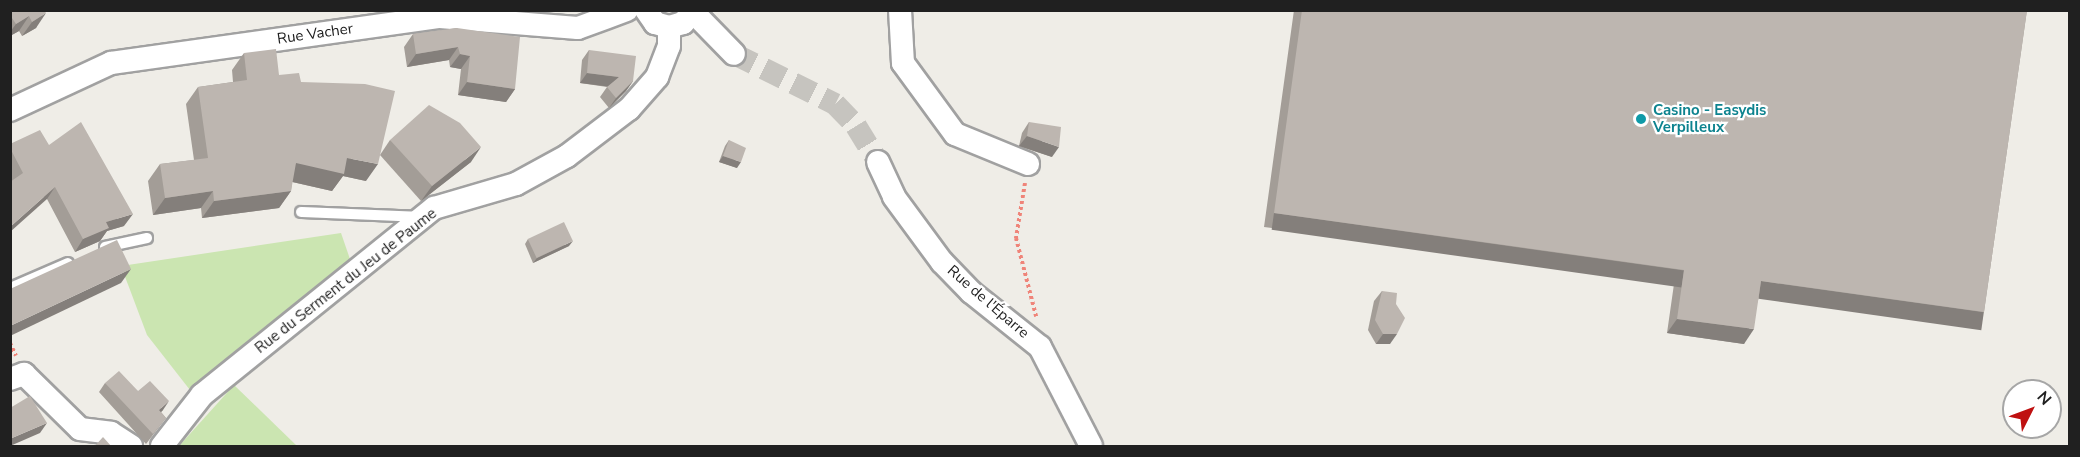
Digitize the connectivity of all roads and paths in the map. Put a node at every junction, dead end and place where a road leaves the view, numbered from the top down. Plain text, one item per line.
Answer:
1 (627, 10) edge
2 (646, 10) edge
3 (900, 10) edge
4 (694, 12) edge
5 (669, 27) junction
6 (734, 54) tunnel mouth
7 (10, 110) edge
8 (878, 162) tunnel mouth
9 (1028, 164) joint
10 (301, 212) dead end
11 (424, 217) junction
12 (147, 238) dead end
13 (96, 251) edge
14 (75, 260) edge
15 (10, 288) edge
16 (1040, 347) junction
17 (10, 379) edge
18 (131, 447) edge
19 (162, 447) edge
20 (1091, 447) edge

1 - 7 street, Rue Vacher
2 - 5 street
3 - 9 street
4 - 5 street
4 - 6 street
5 - 11 street, Rue du Serment du Jeu de Paume
8 - 16 street, Rue de l'Éparre
9 - 16 path
10 - 11 lane
11 - 19 street, Rue du Serment du Jeu de Paume
12 - 13 lane
14 - 15 lane
16 - 20 street, Rue de l'Éparre
17 - 18 street

